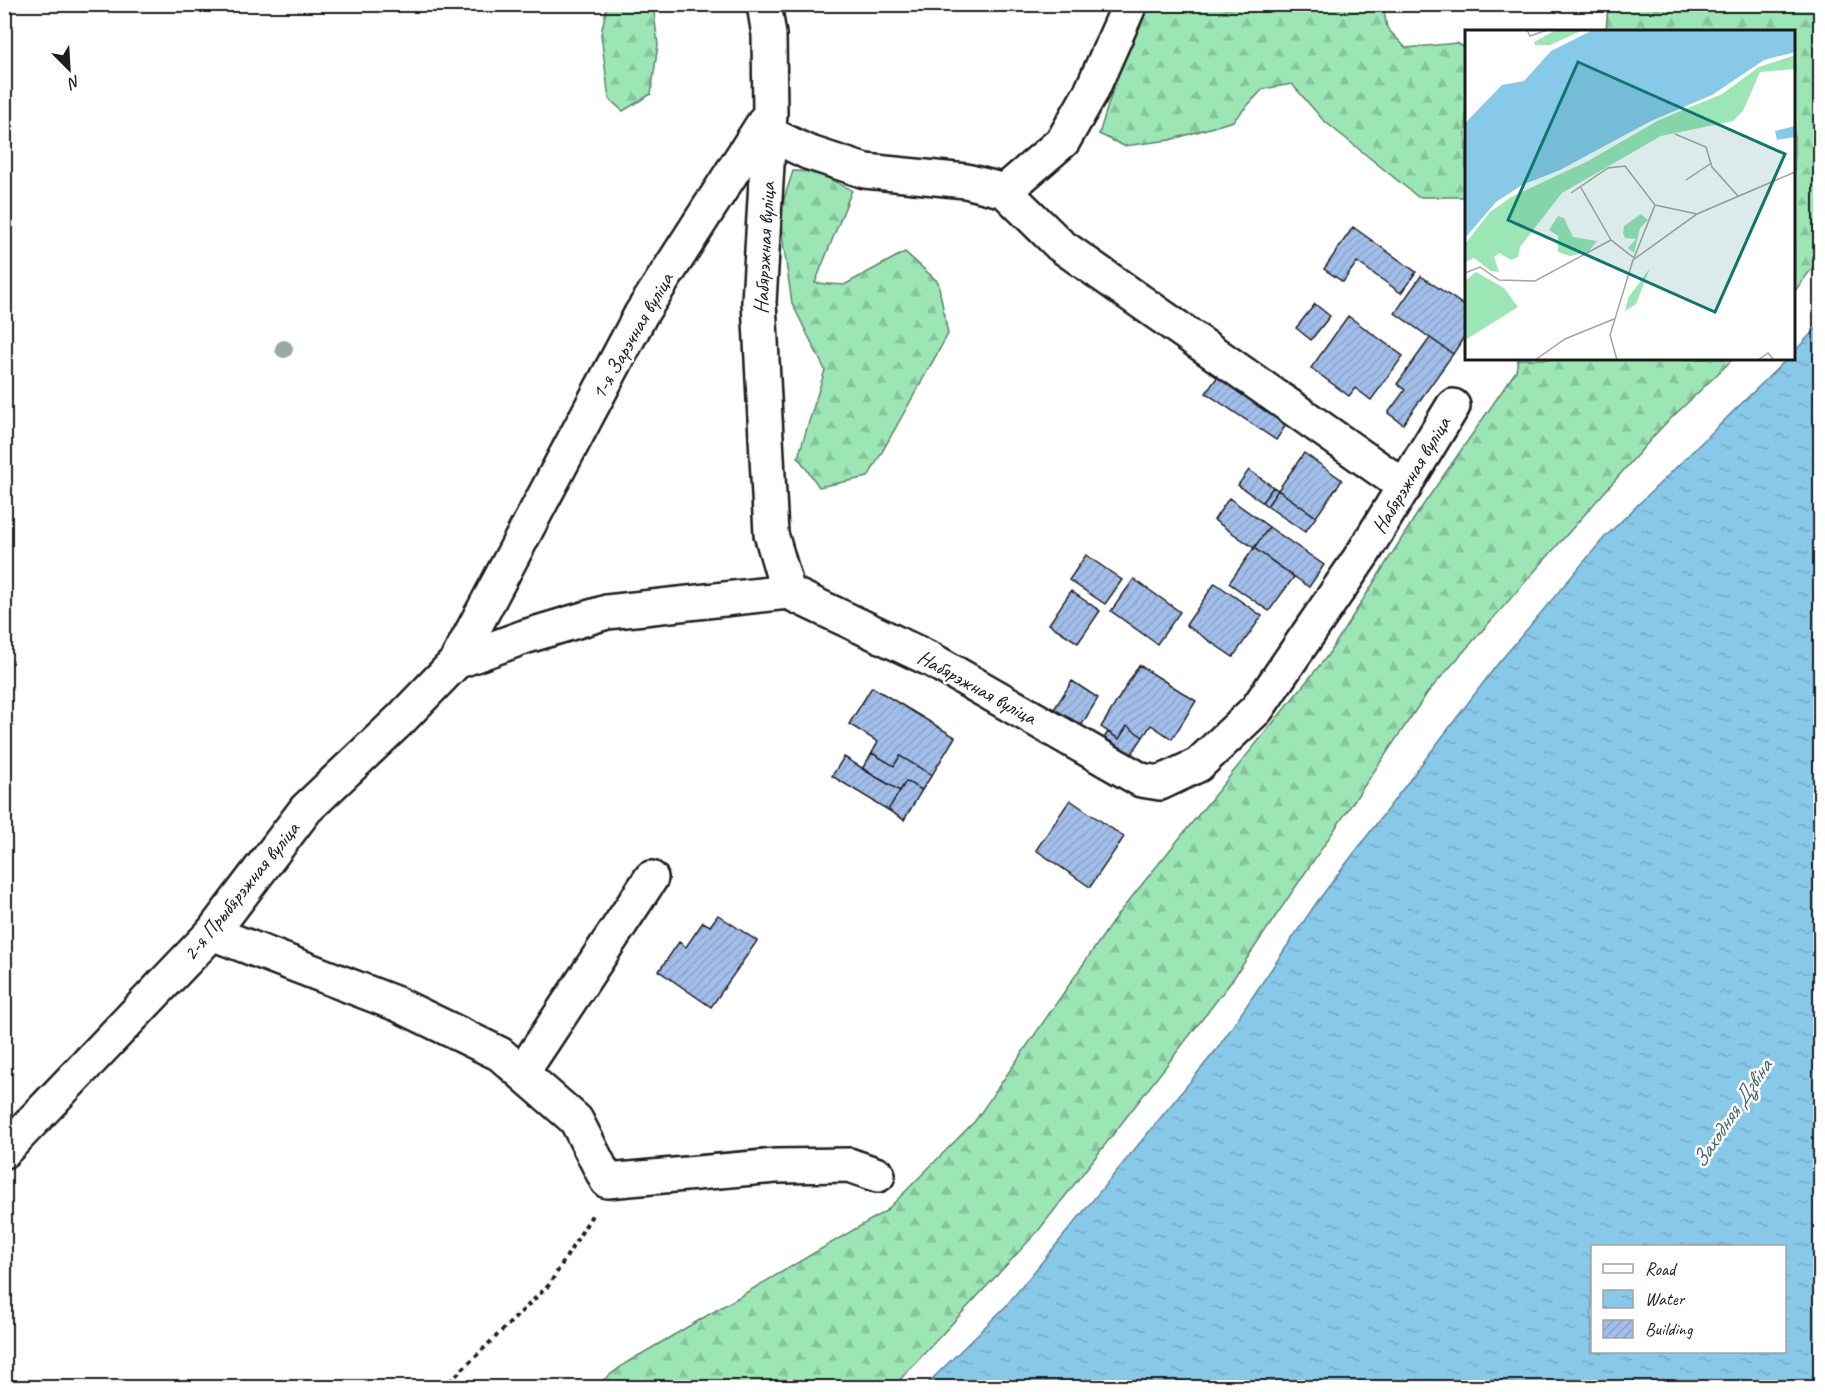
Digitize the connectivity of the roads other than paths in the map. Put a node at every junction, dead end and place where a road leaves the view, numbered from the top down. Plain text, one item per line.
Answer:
1 (764, 4) edge
2 (1130, 4) edge
3 (770, 123) junction
4 (1005, 191) junction
5 (1453, 406) dead end
6 (1405, 487) junction
7 (788, 592) junction
8 (456, 662) junction
9 (651, 878) dead end
10 (212, 933) junction
11 (522, 1073) junction
12 (4, 1151) edge
13 (878, 1175) dead end

1 - 3 street
2 - 4 street
3 - 4 street
3 - 7 street, Набярэжная вуліца
3 - 8 street, 1-я Зарэчная вуліца
4 - 6 street
5 - 6 street, Набярэжная вуліца
6 - 7 street, Набярэжная вуліца
7 - 8 street
8 - 10 street, 2-я Прыбярэжная вуліца
9 - 11 street
10 - 11 street
10 - 12 street, 2-я Прыбярэжная вуліца
11 - 13 street

